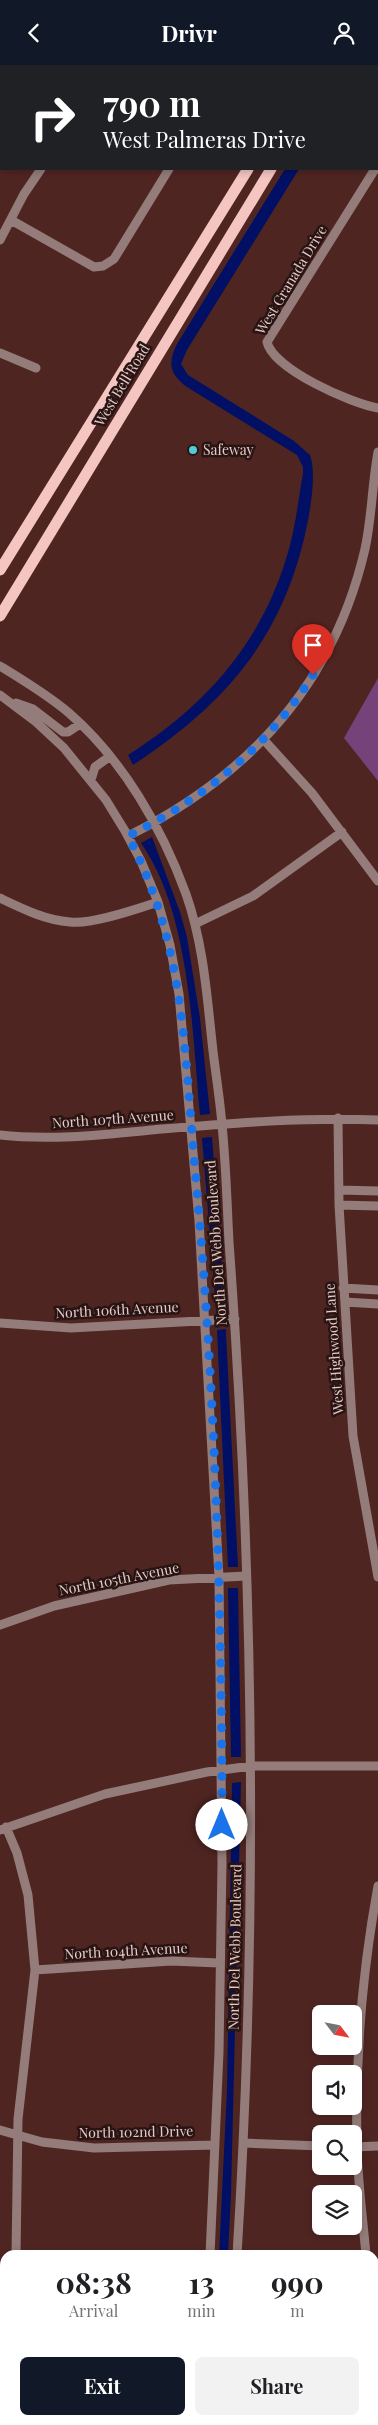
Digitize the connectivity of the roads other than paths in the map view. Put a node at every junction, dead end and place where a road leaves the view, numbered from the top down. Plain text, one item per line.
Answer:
1 (40, 170) edge
2 (168, 170) edge
3 (247, 170) edge
4 (271, 170) edge
5 (373, 170) edge
6 (10, 220) junction
7 (0, 240) edge
8 (0, 353) edge
9 (36, 368) dead end
10 (378, 409) edge
11 (80, 442) junction
12 (99, 452) junction
13 (378, 452) edge
14 (0, 570) edge
15 (0, 616) edge
16 (0, 666) edge
17 (0, 695) edge
18 (11, 702) junction
19 (80, 724) junction
20 (264, 740) junction
21 (109, 757) junction
22 (91, 780) junction
23 (155, 822) junction
24 (342, 832) junction
25 (128, 836) junction
26 (378, 881) edge
27 (0, 898) edge
28 (158, 902) junction
29 (196, 924) junction
30 (338, 1118) junction
31 (378, 1120) edge
32 (222, 1124) junction
33 (191, 1127) junction
34 (0, 1135) edge
35 (339, 1190) junction
36 (378, 1191) edge
37 (339, 1205) junction
38 (378, 1206) edge
39 (344, 1288) junction
40 (378, 1289) edge
41 (345, 1302) junction
42 (378, 1304) edge
43 (206, 1319) junction
44 (235, 1319) junction
45 (0, 1323) edge
46 (246, 1576) junction
47 (219, 1577) junction
48 (378, 1577) edge
49 (0, 1625) edge
50 (378, 1765) edge
51 (251, 1766) junction
52 (222, 1770) junction
53 (3, 1829) edge
54 (378, 1886) edge
55 (219, 1963) junction
56 (34, 1970) junction
57 (356, 2125) edge
58 (0, 2130) edge
59 (18, 2135) junction
60 (244, 2143) junction
61 (215, 2145) junction
62 (312, 2146) edge
63 (378, 2146) edge
64 (362, 2147) edge
65 (358, 2175) edge
66 (16, 2250) edge
67 (210, 2250) edge
68 (237, 2250) edge
69 (365, 2250) edge

1 - 6 street
2 - 6 street
3 - 11 main road, West Bell Road
4 - 12 main road, West Bell Road
5 - 10 street, West Granada Drive
6 - 7 street
8 - 9 street
11 - 12 main road
11 - 14 main road, West Bell Road
12 - 15 main road, West Bell Road
13 - 20 street
16 - 19 street, North Del Webb Boulevard
17 - 18 street, North Del Webb Boulevard
18 - 19 street
18 - 22 street, North Del Webb Boulevard
19 - 21 street, North Del Webb Boulevard
20 - 23 street
20 - 24 street
21 - 22 street
21 - 23 street, North Del Webb Boulevard
22 - 25 street, North Del Webb Boulevard
23 - 25 street
23 - 29 street, North Del Webb Boulevard
24 - 26 street
24 - 29 street
25 - 28 street, North Del Webb Boulevard
27 - 28 street
28 - 33 street, North Del Webb Boulevard
29 - 32 street, North Del Webb Boulevard
30 - 31 street, North 107th Avenue
30 - 32 street, North 107th Avenue
30 - 35 street, West Highwood Lane
32 - 33 street, North 107th Avenue
32 - 44 street, North Del Webb Boulevard
33 - 34 street, North 107th Avenue
33 - 43 street, North Del Webb Boulevard
35 - 36 street
35 - 37 street, West Highwood Lane
37 - 38 street
37 - 39 street, West Highwood Lane
39 - 40 street
39 - 41 street, West Highwood Lane
41 - 42 street
41 - 48 street, West Highwood Lane
43 - 44 street, North 106th Avenue
43 - 45 street, North 106th Avenue
43 - 47 street, North Del Webb Boulevard
44 - 46 street, North Del Webb Boulevard
46 - 47 street, North 105th Avenue
46 - 51 street, North Del Webb Boulevard
47 - 49 street, North 105th Avenue
47 - 52 street, North Del Webb Boulevard
50 - 51 street
51 - 52 street
51 - 60 street, North Del Webb Boulevard
52 - 53 street
52 - 55 street, North Del Webb Boulevard
53 - 56 street
54 - 57 street
55 - 56 street, North 104th Avenue
55 - 61 street, North Del Webb Boulevard
56 - 59 street
58 - 59 street, North 102nd Drive
59 - 61 street, North 102nd Drive
59 - 66 street
60 - 62 street
60 - 68 street, North Del Webb Boulevard
61 - 67 street, North Del Webb Boulevard
63 - 64 street
65 - 69 street

